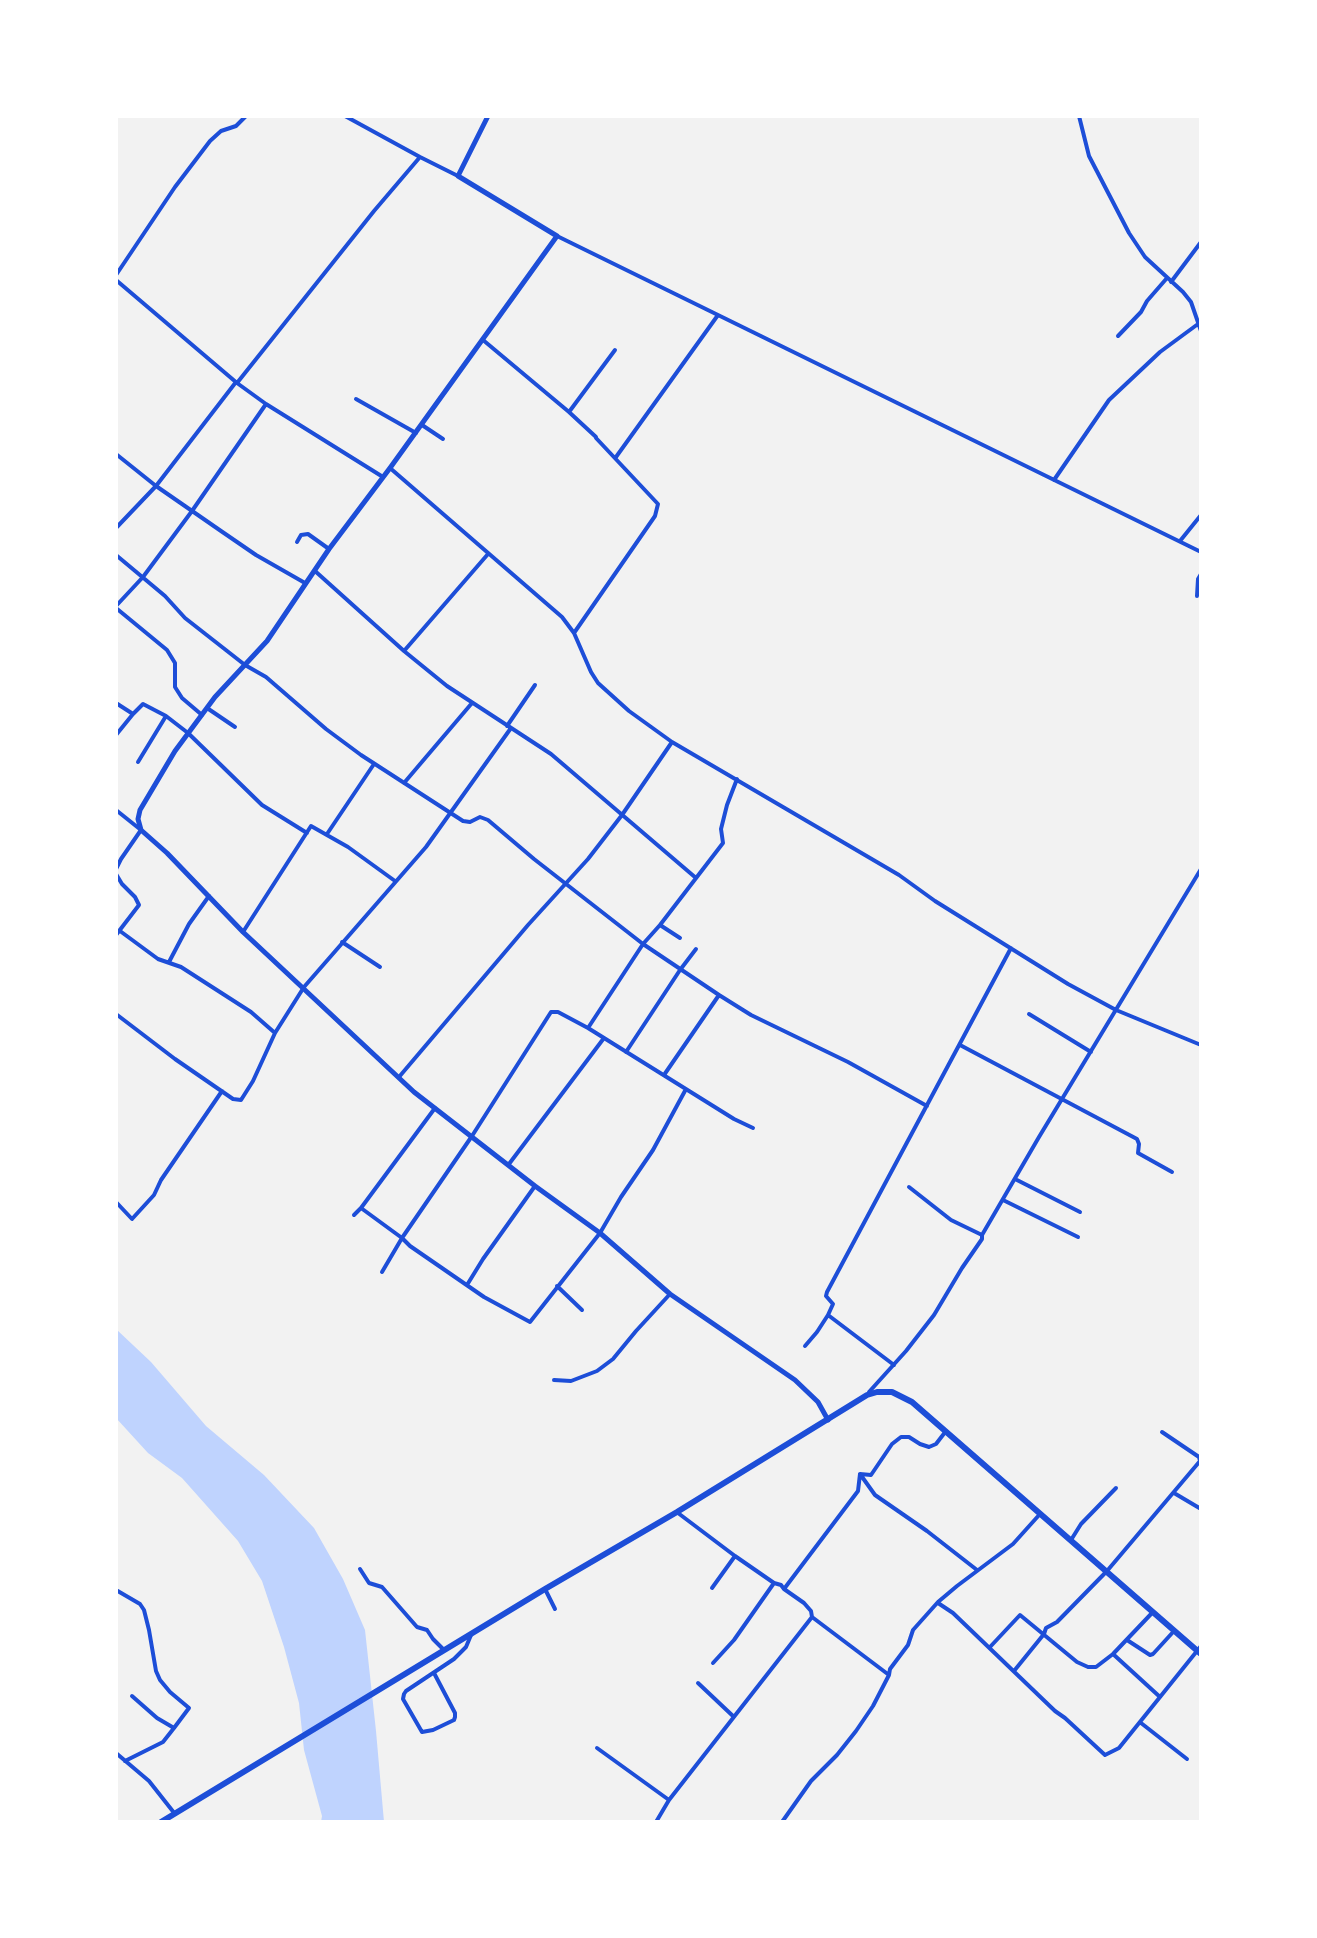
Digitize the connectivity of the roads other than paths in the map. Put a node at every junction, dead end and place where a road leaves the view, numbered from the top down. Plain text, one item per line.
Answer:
1 (246, 116) edge
2 (345, 116) edge
3 (488, 116) edge
4 (1079, 116) edge
5 (352, 118) edge
6 (420, 157) junction
7 (458, 176) junction
8 (557, 236) junction
9 (1201, 242) edge
10 (116, 277) edge
11 (1169, 280) junction
12 (718, 315) junction
13 (1199, 324) junction
14 (1201, 331) edge
15 (1118, 336) dead end
16 (483, 340) junction
17 (615, 350) dead end
18 (236, 382) junction
19 (356, 399) dead end
20 (266, 404) junction
21 (569, 412) junction
22 (422, 425) junction
23 (416, 433) junction
24 (443, 439) dead end
25 (116, 454) edge
26 (616, 457) junction
27 (390, 468) junction
28 (383, 477) junction
29 (1054, 480) junction
30 (156, 486) junction
31 (192, 511) junction
32 (1201, 515) edge
33 (116, 528) edge
34 (1180, 541) junction
35 (297, 542) dead end
36 (329, 549) junction
37 (1201, 552) edge
38 (488, 554) junction
39 (116, 555) edge
40 (315, 571) junction
41 (1201, 574) edge
42 (143, 577) junction
43 (305, 583) junction
44 (1197, 596) dead end
45 (116, 607) edge
46 (574, 633) junction
47 (404, 651) junction
48 (245, 665) junction
49 (535, 685) dead end
50 (116, 703) edge
51 (472, 703) junction
52 (207, 708) junction
53 (133, 714) junction
54 (202, 715) junction
55 (166, 716) junction
56 (235, 727) dead end
57 (509, 727) junction
58 (188, 733) junction
59 (116, 735) edge
60 (672, 742) junction
61 (138, 762) dead end
62 (374, 764) junction
63 (737, 779) junction
64 (404, 783) junction
65 (116, 810) edge
66 (450, 812) junction
67 (622, 815) junction
68 (141, 830) junction
69 (307, 833) junction
70 (327, 834) junction
71 (118, 857) edge
72 (1201, 869) edge
73 (116, 872) edge
74 (696, 878) junction
75 (395, 881) junction
76 (566, 883) junction
77 (209, 896) junction
78 (660, 925) junction
79 (243, 932) junction
80 (118, 933) edge
81 (680, 938) dead end
82 (342, 942) junction
83 (643, 944) junction
84 (1011, 948) junction
85 (696, 949) dead end
86 (169, 962) junction
87 (380, 967) dead end
88 (680, 970) junction
89 (304, 987) junction
90 (719, 995) junction
91 (1116, 1010) junction
92 (116, 1014) edge
93 (1029, 1014) dead end
94 (588, 1028) junction
95 (275, 1033) junction
96 (604, 1038) junction
97 (960, 1045) junction
98 (1201, 1045) edge
99 (626, 1052) junction
100 (1091, 1052) junction
101 (664, 1075) junction
102 (399, 1077) junction
103 (686, 1089) junction
104 (222, 1091) junction
105 (1063, 1098) junction
106 (927, 1106) junction
107 (435, 1108) junction
108 (753, 1128) dead end
109 (472, 1136) junction
110 (509, 1164) junction
111 (1172, 1172) dead end
112 (1015, 1179) junction
113 (535, 1186) junction
114 (909, 1187) dead end
115 (1003, 1200) junction
116 (116, 1202) edge
117 (361, 1208) junction
118 (1080, 1212) dead end
119 (354, 1215) dead end
120 (600, 1233) junction
121 (982, 1235) junction
122 (1078, 1237) dead end
123 (402, 1238) junction
124 (382, 1272) dead end
125 (467, 1285) junction
126 (557, 1286) junction
127 (670, 1294) junction
128 (582, 1310) dead end
129 (828, 1315) junction
130 (805, 1346) dead end
131 (894, 1365) junction
132 (554, 1380) dead end
133 (867, 1395) junction
134 (828, 1420) junction
135 (946, 1431) junction
136 (1162, 1432) dead end
137 (860, 1474) junction
138 (1116, 1488) dead end
139 (1174, 1493) junction
140 (1201, 1509) edge
141 (677, 1512) junction
142 (1040, 1514) junction
143 (1071, 1540) junction
144 (735, 1556) junction
145 (360, 1569) dead end
146 (977, 1570) junction
147 (1107, 1571) junction
148 (774, 1583) junction
149 (712, 1588) dead end
150 (545, 1589) junction
151 (784, 1589) junction
152 (116, 1590) edge
153 (938, 1602) junction
154 (555, 1609) dead end
155 (1154, 1612) junction
156 (812, 1617) junction
157 (1175, 1630) junction
158 (471, 1634) junction
159 (1044, 1634) junction
160 (1127, 1640) junction
161 (990, 1647) junction
162 (444, 1650) junction
163 (1200, 1650) edge
164 (1113, 1654) junction
165 (713, 1663) dead end
166 (1014, 1671) junction
167 (434, 1673) junction
168 (889, 1675) junction
169 (698, 1683) dead end
170 (132, 1696) dead end
171 (1160, 1697) junction
172 (734, 1717) junction
173 (1141, 1723) junction
174 (174, 1728) junction
175 (597, 1748) dead end
176 (116, 1753) edge
177 (1187, 1759) dead end
178 (125, 1761) junction
179 (669, 1800) junction
180 (175, 1814) junction
181 (161, 1822) edge
182 (656, 1822) edge
183 (782, 1822) edge

1 - 10 street
2 - 5 street
3 - 7 street
4 - 11 street
5 - 6 street
6 - 7 street
6 - 18 street
7 - 8 street
8 - 12 street
8 - 16 street
9 - 11 street
10 - 18 street
11 - 13 street
11 - 15 street
12 - 26 street
12 - 29 street
13 - 14 street
13 - 29 street
16 - 21 street
16 - 22 street
17 - 21 street
18 - 20 street
18 - 30 street
19 - 23 street
20 - 28 street
20 - 31 street
21 - 26 street
22 - 23 street
22 - 24 street
23 - 27 street
25 - 30 street
26 - 46 street
27 - 28 street
27 - 38 street
28 - 36 street
29 - 34 street
30 - 31 street
30 - 33 street
31 - 42 street
31 - 43 street
32 - 34 street
34 - 37 street
35 - 36 street
36 - 40 street
38 - 46 street
38 - 47 street
39 - 42 street
40 - 43 street
40 - 47 street
41 - 44 street
42 - 45 street
42 - 48 street
43 - 48 street
45 - 54 street
46 - 60 street
47 - 51 street
48 - 52 street
48 - 62 street
49 - 57 street
50 - 53 street
51 - 57 street
51 - 64 street
52 - 54 street
52 - 56 street
53 - 55 street
53 - 59 street
54 - 58 street
55 - 58 street
55 - 61 street
57 - 66 street
57 - 67 street
58 - 68 street
58 - 69 street
60 - 63 street
60 - 67 street
62 - 64 street
62 - 70 street
63 - 74 street
63 - 84 street
64 - 66 street
65 - 68 street
66 - 75 street
66 - 76 street
67 - 74 street
67 - 76 street
68 - 71 street
68 - 77 street
69 - 70 street
69 - 79 street
70 - 75 street
71 - 73 street
72 - 91 street
73 - 80 street
74 - 78 street
75 - 82 street
76 - 83 street
76 - 102 street
77 - 79 street
77 - 86 street
78 - 81 street
78 - 83 street
79 - 89 street
80 - 86 street
82 - 87 street
82 - 89 street
83 - 88 street
83 - 94 street
84 - 91 street
84 - 97 street
85 - 88 street
86 - 95 street
88 - 90 street
88 - 99 street
89 - 95 street
89 - 102 street
90 - 101 street
90 - 106 street
91 - 98 street
91 - 100 street
92 - 104 street
93 - 100 street
94 - 96 street
94 - 109 street
95 - 104 street
96 - 99 street
96 - 110 street
97 - 105 street
97 - 106 street
99 - 101 street
100 - 105 street
101 - 103 street
102 - 107 street
103 - 108 street
103 - 120 street
104 - 116 street
105 - 111 street
105 - 112 street
106 - 129 street
107 - 109 street
107 - 117 street
109 - 110 street
109 - 123 street
110 - 113 street
112 - 115 street
112 - 118 street
113 - 120 street
113 - 125 street
114 - 121 street
115 - 121 street
115 - 122 street
117 - 119 street
117 - 123 street
120 - 126 street
120 - 127 street
121 - 131 street
123 - 124 street
123 - 125 street
125 - 126 street
126 - 128 street
127 - 132 street
127 - 134 street
129 - 130 street
129 - 131 street
131 - 133 street
133 - 134 main road
133 - 135 main road
134 - 141 main road
135 - 137 street
135 - 142 main road
136 - 139 street
137 - 146 street
137 - 151 street
138 - 143 street
139 - 140 street
139 - 147 street
141 - 144 street
141 - 150 main road
142 - 143 main road
142 - 146 street
143 - 147 main road
144 - 148 street
144 - 149 street
145 - 162 street
146 - 153 street
147 - 155 main road
147 - 159 street
148 - 151 street
148 - 165 street
150 - 154 street
150 - 158 main road
151 - 156 street
152 - 174 street
153 - 161 street
153 - 168 street
155 - 157 main road
155 - 160 street
156 - 168 street
156 - 172 street
157 - 160 street
157 - 163 main road
158 - 162 main road
158 - 167 street
159 - 161 street
159 - 164 street
159 - 166 street
160 - 164 street
161 - 166 street
162 - 180 main road
163 - 171 street
164 - 171 street
166 - 173 street
167 - 167 street
168 - 183 street
169 - 172 street
170 - 174 street
171 - 173 street
172 - 179 street
173 - 177 street
174 - 178 street
175 - 179 street
176 - 178 street
178 - 180 street
179 - 182 street
180 - 181 main road

